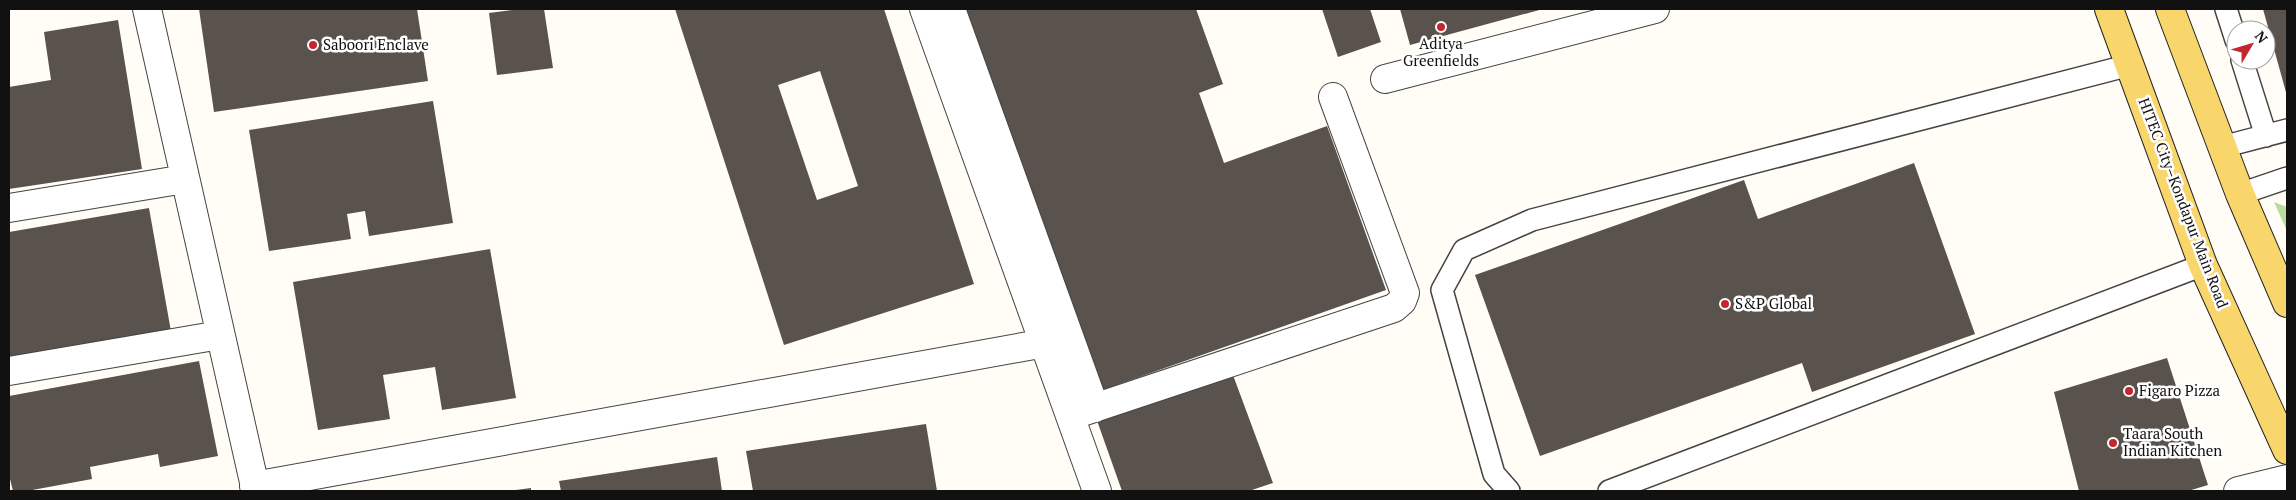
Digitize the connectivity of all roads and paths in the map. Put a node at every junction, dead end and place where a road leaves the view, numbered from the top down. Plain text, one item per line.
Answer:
1 (147, 9) edge
2 (924, 9) edge
3 (951, 9) edge
4 (1655, 9) edge
5 (2109, 9) edge
6 (2170, 9) edge
7 (2130, 65) junction
8 (2245, 70) edge
9 (1386, 79) dead end
10 (1333, 97) dead end
11 (2287, 130) edge
12 (2266, 136) junction
13 (2222, 147) junction
14 (2287, 178) edge
15 (185, 179) junction
16 (2240, 194) junction
17 (9, 208) edge
18 (2203, 265) junction
19 (2287, 303) edge
20 (220, 335) junction
21 (1045, 343) junction
22 (9, 372) edge
23 (1083, 412) junction
24 (2287, 450) edge
25 (2287, 478) edge
26 (255, 489) edge
27 (1097, 491) edge
28 (1509, 491) edge
29 (1610, 491) edge
30 (2238, 491) edge

1 - 15 street
2 - 21 street
3 - 23 street
4 - 9 street
5 - 7 main road, HITEC City–Kondapur Main Road
6 - 13 main road
7 - 18 main road, HITEC City–Kondapur Main Road
7 - 28 lane
8 - 12 lane
10 - 23 street
11 - 12 lane
12 - 13 lane
13 - 16 main road
14 - 16 lane
15 - 17 street
15 - 20 street
16 - 19 main road
18 - 24 main road, HITEC City–Kondapur Main Road
18 - 29 lane
20 - 22 street
20 - 26 street
21 - 23 street
21 - 26 street
23 - 27 street
25 - 30 street

